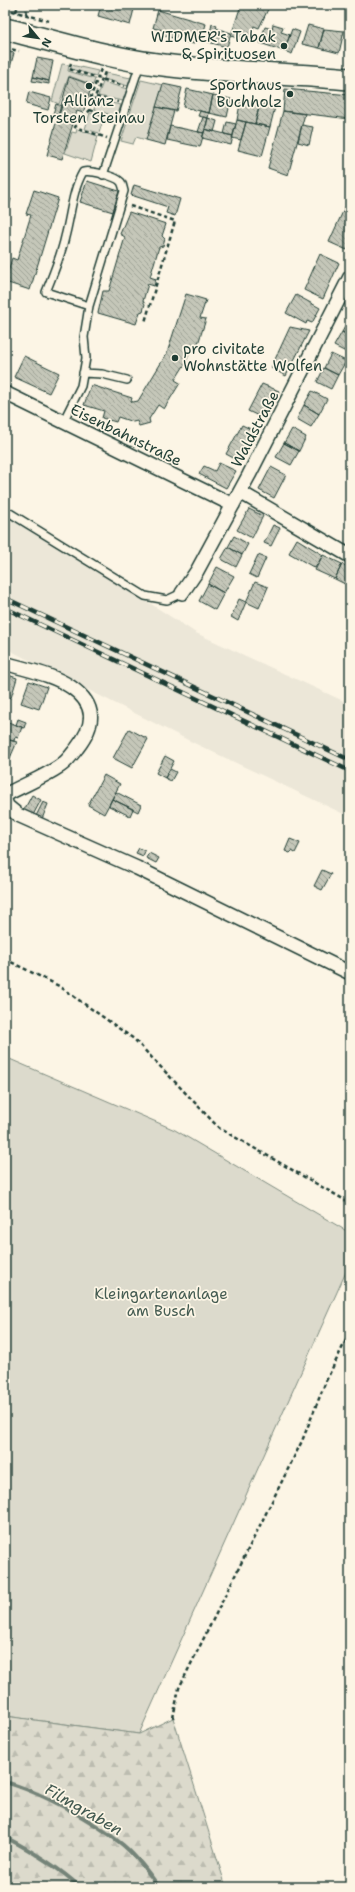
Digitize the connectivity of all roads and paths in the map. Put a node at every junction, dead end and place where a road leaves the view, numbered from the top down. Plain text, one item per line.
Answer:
1 (18, 5) edge
2 (28, 5) edge
3 (5, 9) edge
4 (26, 14) junction
5 (10, 20) edge
6 (55, 23) dead end
7 (140, 61) junction
8 (70, 64) dead end
9 (100, 72) dead end
10 (98, 78) junction
11 (350, 79) edge
12 (126, 87) dead end
13 (98, 92) dead end
14 (96, 97) junction
15 (92, 103) junction
16 (127, 104) junction
17 (90, 110) junction
18 (122, 120) junction
19 (115, 140) junction
20 (103, 175) junction
21 (121, 203) junction
22 (350, 277) edge
23 (89, 306) junction
24 (145, 322) dead end
25 (83, 373) junction
26 (127, 380) dead end
27 (5, 393) edge
28 (63, 422) junction
29 (240, 492) junction
30 (233, 505) junction
31 (5, 510) edge
32 (350, 556) edge
33 (182, 593) joint
34 (5, 663) edge
35 (5, 797) edge
36 (5, 801) edge
37 (5, 959) edge
38 (350, 973) edge
39 (350, 1203) edge
40 (350, 1332) edge
41 (173, 1718) dead end

1 - 5 path
2 - 4 path
3 - 5 path
4 - 5 path
4 - 6 path
5 - 7 main road
7 - 11 main road
7 - 16 lane
8 - 10 path
9 - 10 path
10 - 12 path
10 - 15 path
13 - 14 path
14 - 15 path
14 - 16 path
15 - 17 path
16 - 18 lane
17 - 18 path
17 - 19 path
18 - 19 lane
19 - 20 lane
20 - 21 lane
20 - 23 lane
21 - 23 lane
21 - 24 path
22 - 29 street, Waldstraße
23 - 25 lane
25 - 26 lane
25 - 28 lane
27 - 28 street, Eisenbahnstraße
28 - 30 street, Eisenbahnstraße
29 - 30 street, Waldstraße
29 - 32 street
30 - 33 street, Waldstraße
31 - 33 lane
34 - 35 street
36 - 38 street
37 - 39 path
40 - 41 path

